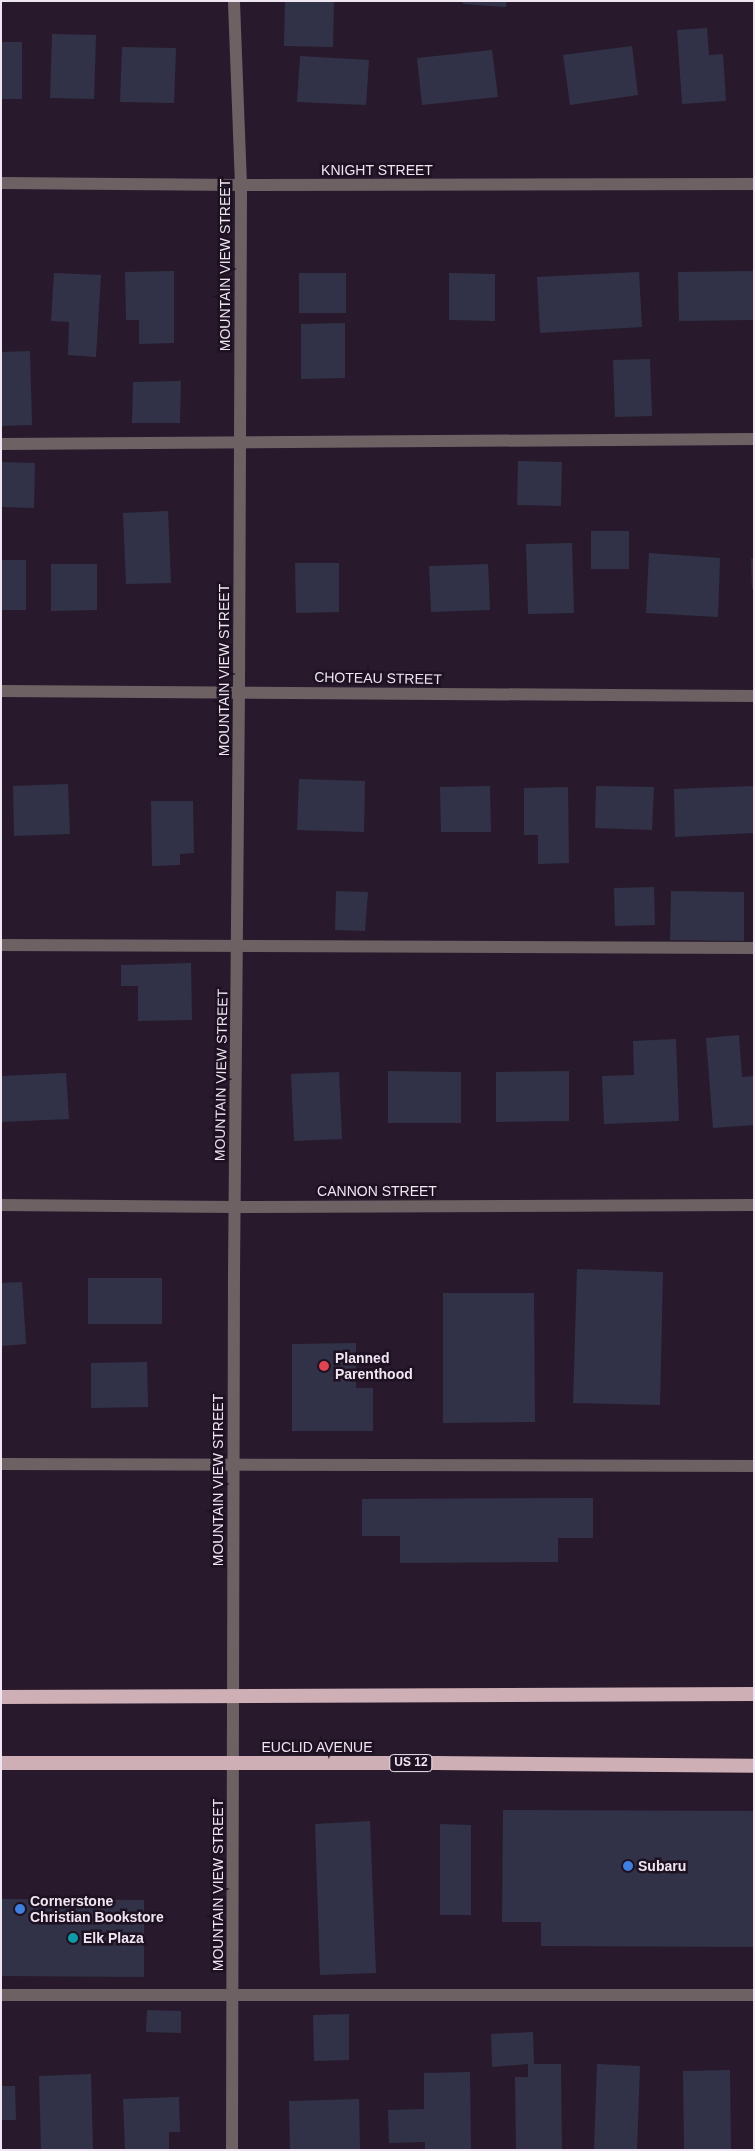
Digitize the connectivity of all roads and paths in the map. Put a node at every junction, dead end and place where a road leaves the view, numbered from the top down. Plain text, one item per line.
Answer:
1 (234, 1) edge
2 (1, 183) edge
3 (754, 184) edge
4 (241, 185) junction
5 (754, 439) edge
6 (240, 441) junction
7 (1, 444) edge
8 (1, 690) edge
9 (240, 692) junction
10 (754, 696) edge
11 (1, 945) edge
12 (237, 946) junction
13 (754, 948) edge
14 (1, 1205) edge
15 (754, 1205) edge
16 (234, 1207) junction
17 (1, 1464) edge
18 (234, 1466) junction
19 (754, 1466) edge
20 (754, 1694) edge
21 (233, 1695) junction
22 (1, 1697) edge
23 (1, 1763) edge
24 (234, 1763) junction
25 (754, 1766) edge
26 (1, 1995) edge
27 (233, 1995) junction
28 (754, 1995) edge
29 (232, 2150) edge

1 - 4 street, MOUNTAIN VIEW STREET
2 - 4 street, KNIGHT STREET
3 - 4 street, KNIGHT STREET
4 - 6 street, MOUNTAIN VIEW STREET
5 - 6 street
6 - 7 street
6 - 9 street, MOUNTAIN VIEW STREET
8 - 9 street, CHOTEAU STREET
9 - 10 street, CHOTEAU STREET
9 - 12 street, MOUNTAIN VIEW STREET
11 - 12 street
12 - 13 street
12 - 16 street, MOUNTAIN VIEW STREET
14 - 16 street, CANNON STREET
15 - 16 street, CANNON STREET
16 - 18 street, MOUNTAIN VIEW STREET
17 - 18 street
18 - 19 street
18 - 21 street, MOUNTAIN VIEW STREET
20 - 21 highway
21 - 22 highway
21 - 24 street, MOUNTAIN VIEW STREET
23 - 24 highway, EUCLID AVENUE / US 12
24 - 25 highway, EUCLID AVENUE / US 12
24 - 27 street, MOUNTAIN VIEW STREET
26 - 27 street
27 - 28 street
27 - 29 street, MOUNTAIN VIEW STREET

